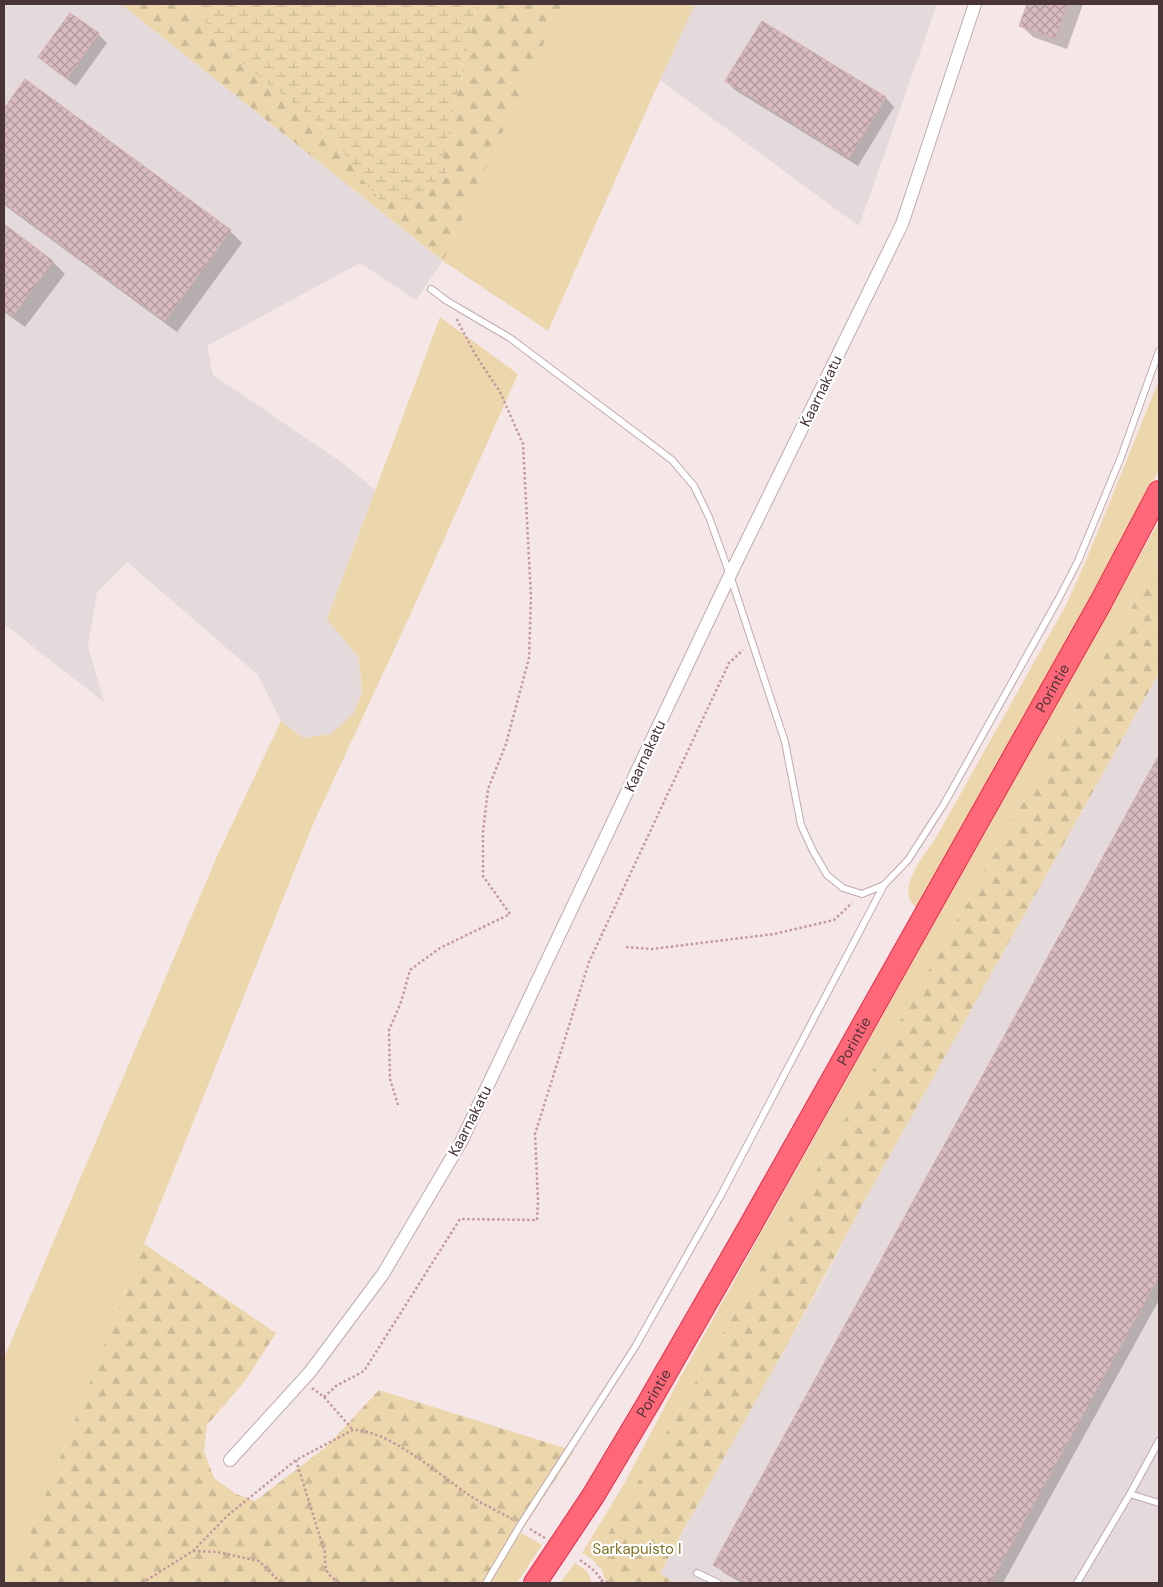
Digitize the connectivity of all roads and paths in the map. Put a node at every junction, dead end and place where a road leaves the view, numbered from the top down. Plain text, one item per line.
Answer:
1 (975, 4) edge
2 (430, 289) dead end
3 (447, 301) junction
4 (1159, 351) edge
5 (1159, 492) edge
6 (730, 575) junction
7 (752, 641) junction
8 (884, 885) junction
9 (862, 894) junction
10 (626, 947) dead end
11 (398, 1105) dead end
12 (304, 1380) junction
13 (324, 1397) junction
14 (353, 1430) junction
15 (1159, 1441) edge
16 (230, 1460) dead end
17 (296, 1460) junction
18 (1130, 1494) junction
19 (1159, 1503) edge
20 (520, 1524) junction
21 (546, 1539) dead end
22 (193, 1551) junction
23 (580, 1560) dead end
24 (698, 1573) dead end
25 (602, 1581) edge
26 (142, 1583) edge
27 (281, 1583) edge
28 (339, 1583) edge
29 (486, 1583) edge
30 (535, 1583) edge
31 (609, 1583) edge
32 (718, 1583) edge
33 (1077, 1583) edge

1 - 6 street, Kaarnakatu
2 - 3 lane
3 - 6 lane
3 - 11 path
4 - 8 lane
5 - 30 highway, Porintie
6 - 7 lane
6 - 12 street, Kaarnakatu
7 - 9 lane
7 - 13 path
8 - 9 lane
8 - 20 lane
9 - 10 path
12 - 13 path
12 - 16 street, Kaarnakatu
13 - 14 path
14 - 17 path
14 - 20 path
15 - 18 lane
17 - 22 path
17 - 28 path
18 - 19 lane
18 - 33 lane
20 - 21 path
20 - 29 lane
22 - 26 path
22 - 27 path
23 - 25 path
24 - 32 lane
25 - 31 path

